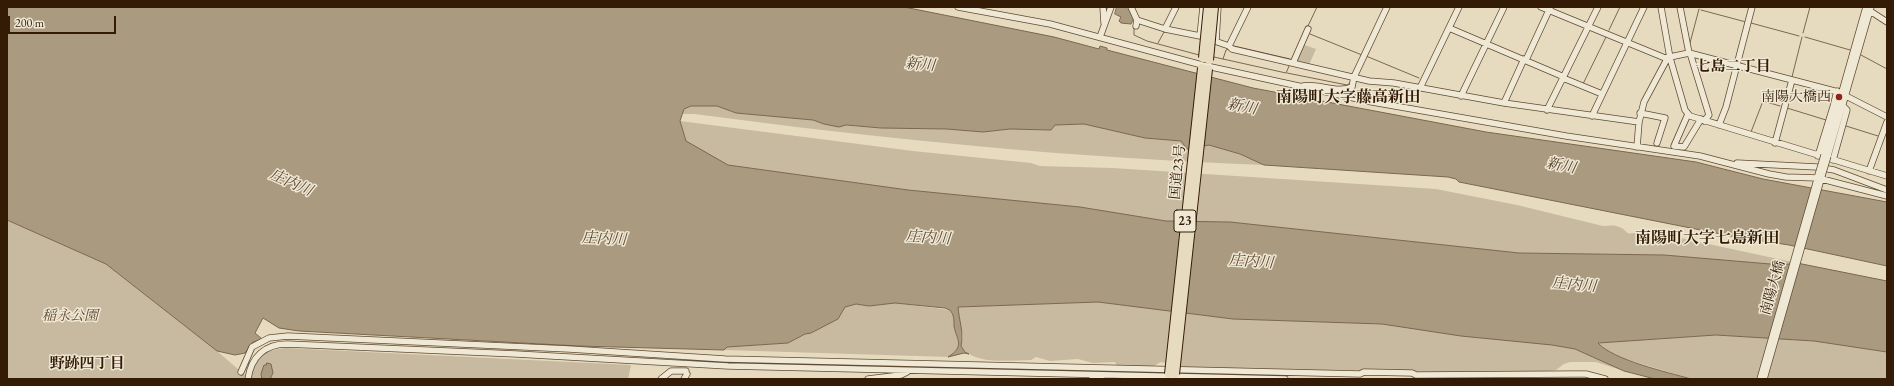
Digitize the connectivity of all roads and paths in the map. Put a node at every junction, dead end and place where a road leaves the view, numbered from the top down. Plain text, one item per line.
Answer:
1 (958, 7) edge
2 (1103, 7) edge
3 (1111, 7) edge
4 (1131, 7) edge
5 (1176, 7) edge
6 (1203, 7) edge
7 (1208, 7) edge
8 (1214, 7) edge
9 (1218, 7) edge
10 (1248, 7) edge
11 (1387, 7) edge
12 (1459, 7) edge
13 (1504, 7) edge
14 (1541, 7) edge
15 (1598, 7) edge
16 (1644, 7) edge
17 (1661, 7) edge
18 (1680, 7) edge
19 (1752, 7) edge
20 (1867, 8) edge
21 (1549, 9) edge
22 (1887, 22) edge
23 (1589, 26) junction
24 (1104, 28) junction
25 (1449, 28) junction
26 (1165, 29) junction
27 (1308, 29) dead end
28 (1200, 36) junction
29 (1100, 37) junction
30 (1216, 41) junction
31 (1626, 42) junction
32 (1486, 43) junction
33 (1231, 47) junction
34 (1690, 53) junction
35 (1670, 58) junction
36 (1525, 60) junction
37 (1293, 63) junction
38 (1205, 64) junction
39 (1737, 65) junction
40 (1354, 77) junction
41 (1564, 77) junction
42 (1791, 79) junction
43 (1301, 87) junction
44 (1420, 88) junction
45 (1602, 94) junction
46 (1844, 94) junction
47 (1461, 96) junction
48 (1504, 103) junction
49 (1843, 106) junction
50 (1833, 107) junction
51 (1547, 110) junction
52 (1640, 113) junction
53 (1688, 114) junction
54 (1592, 116) junction
55 (1887, 117) edge
56 (1702, 120) junction
57 (1638, 122) junction
58 (1887, 122) edge
59 (1719, 125) junction
60 (1657, 143) dead end
61 (1775, 143) junction
62 (1637, 147) junction
63 (1826, 157) junction
64 (1727, 163) junction
65 (1869, 171) junction
66 (1887, 176) edge
67 (1820, 179) junction
68 (1887, 190) edge
69 (1887, 196) edge
70 (908, 371) junction
71 (241, 372) dead end
72 (1104, 374) junction
73 (1172, 374) dead end
74 (686, 375) edge
75 (248, 379) edge
76 (661, 379) edge
77 (868, 379) edge
78 (1092, 379) edge
79 (1240, 379) edge
80 (1285, 379) edge
81 (1605, 379) edge
82 (1760, 379) edge
83 (1764, 379) edge

1 - 29 street
2 - 24 street
3 - 24 street
4 - 26 street
5 - 26 street
6 - 28 street
7 - 38 highway, 国道23号 / 23, bridge
8 - 38 highway, 国道23号 / 23, bridge
9 - 30 street
10 - 33 street
11 - 40 street
12 - 25 street
13 - 32 street
14 - 21 street
15 - 23 street
16 - 31 street
17 - 35 street
18 - 34 street
19 - 39 street
20 - 22 street
20 - 46 street
21 - 23 street
21 - 36 street
23 - 31 street
23 - 41 street
24 - 29 street
25 - 32 street
25 - 44 street
26 - 28 street
27 - 37 street
28 - 30 street
29 - 38 street
30 - 33 street
31 - 35 street
31 - 45 street
32 - 36 street
32 - 47 street
33 - 37 street
34 - 35 street
34 - 39 street
34 - 56 street
35 - 52 street
35 - 53 street
36 - 41 street
36 - 48 street
37 - 40 street
38 - 43 street
38 - 73 highway, 国道23号 / 23, bridge
39 - 42 street
39 - 59 street
40 - 43 street
40 - 44 street
41 - 45 street
41 - 51 street
42 - 46 street
42 - 61 street
43 - 62 street
44 - 47 street
45 - 54 street
46 - 49 street
46 - 49 street
46 - 50 street
46 - 55 street
47 - 48 street
48 - 51 street
49 - 50 street
49 - 63 street
49 - 63 street
50 - 63 street
51 - 54 street
52 - 57 street
52 - 60 street
53 - 56 street
53 - 56 street
54 - 57 street
56 - 59 street
57 - 62 street
58 - 65 street
59 - 61 street
61 - 63 street
62 - 64 street
63 - 65 street
63 - 67 street, bridge
64 - 67 street
64 - 68 street
65 - 66 street
67 - 69 street
67 - 82 street, 南陽大橋
67 - 83 street, 南陽大橋
70 - 72 street
70 - 75 street
70 - 77 street
71 - 81 street
72 - 78 street
72 - 79 street
74 - 76 street
79 - 80 street

